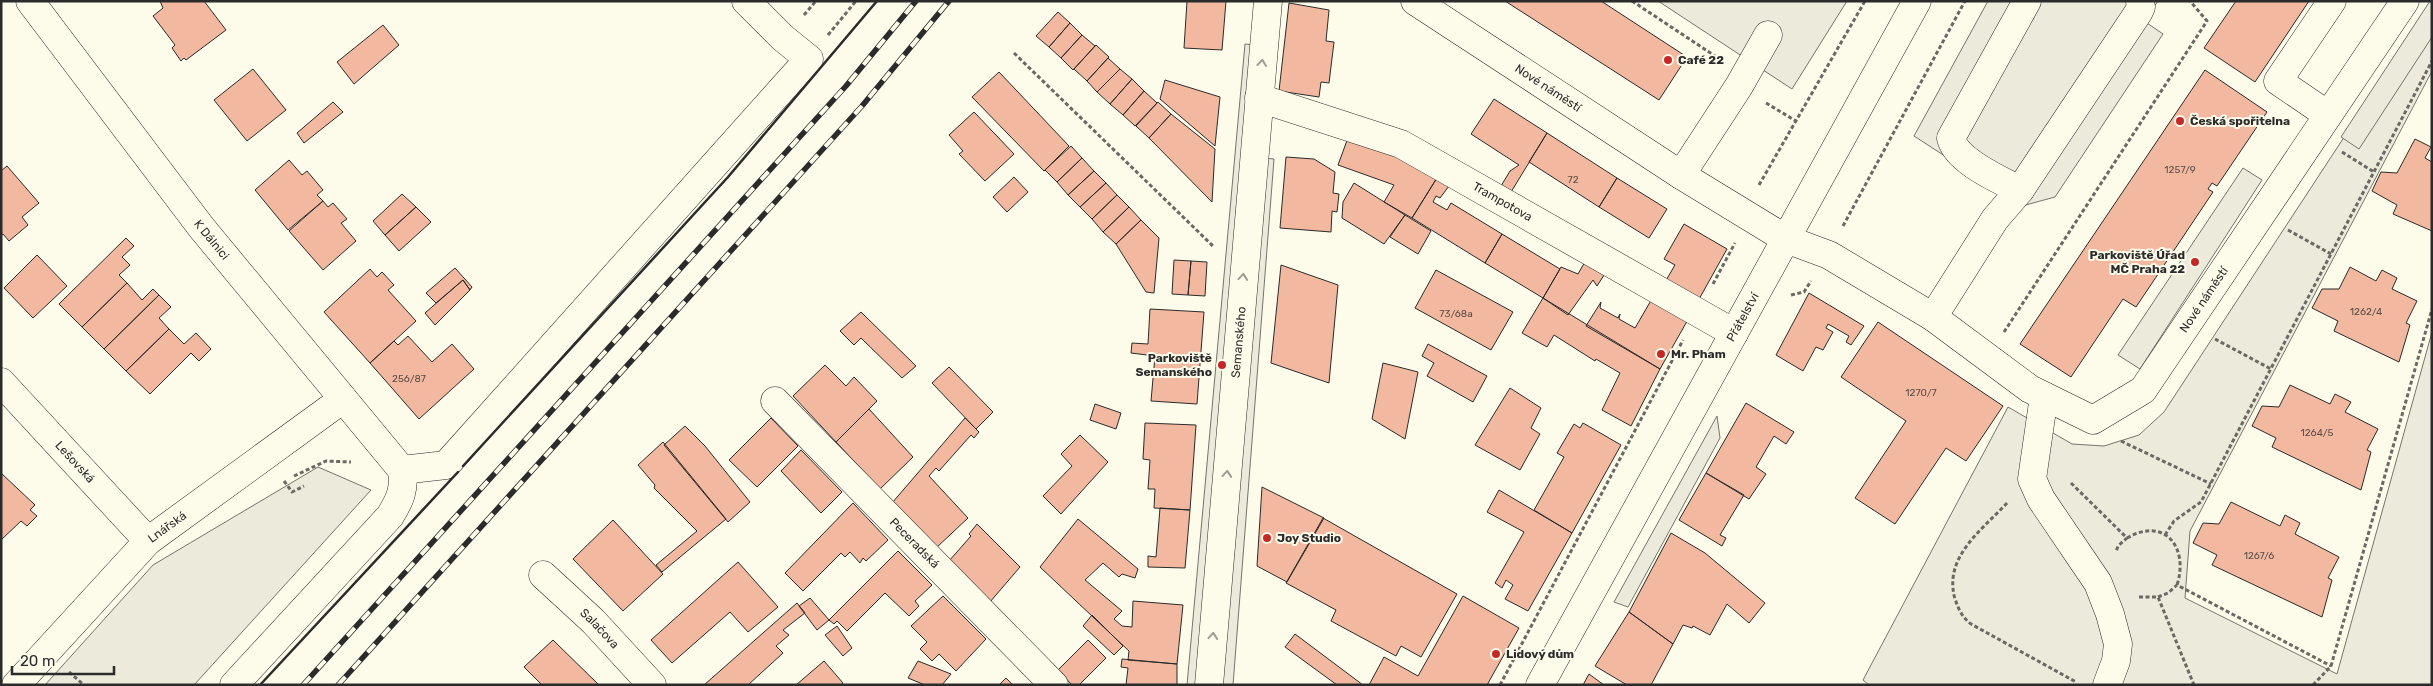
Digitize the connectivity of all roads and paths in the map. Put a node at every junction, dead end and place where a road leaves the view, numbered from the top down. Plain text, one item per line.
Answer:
1 (30, 1) edge
2 (856, 1) edge
3 (1268, 1) edge
4 (1415, 1) edge
5 (1917, 1) edge
6 (2028, 1) edge
7 (2140, 1) edge
8 (2190, 1) edge
9 (2332, 1) edge
10 (2405, 1) edge
11 (1634, 2) edge
12 (752, 3) edge
13 (1768, 35) dead end
14 (1014, 53) dead end
15 (808, 59) junction
16 (2432, 61) edge
17 (1717, 71) dead end
18 (1259, 98) junction
19 (1762, 100) dead end
20 (2328, 115) junction
21 (1796, 121) dead end
22 (2341, 152) dead end
23 (2374, 172) junction
24 (1681, 175) junction
25 (2020, 190) junction
26 (2280, 226) dead end
27 (1786, 239) junction
28 (2331, 254) junction
29 (1244, 276) junction
30 (2432, 308) edge
31 (1933, 317) junction
32 (1734, 333) junction
33 (2208, 336) dead end
34 (2001, 337) dead end
35 (2271, 368) junction
36 (1, 382) edge
37 (2044, 396) junction
38 (343, 398) junction
39 (775, 401) dead end
40 (2114, 437) dead end
41 (402, 470) junction
42 (2032, 477) junction
43 (2070, 482) dead end
44 (2211, 484) junction
45 (2165, 535) junction
46 (2127, 538) junction
47 (148, 541) junction
48 (2114, 559) dead end
49 (543, 575) dead end
50 (2177, 585) junction
51 (2132, 594) dead end
52 (2158, 597) junction
53 (2332, 666) junction
54 (644, 682) edge
55 (16, 685) edge
56 (234, 685) edge
57 (1054, 685) edge
58 (1208, 685) edge
59 (1540, 685) edge
60 (2081, 685) edge
61 (2107, 685) edge
62 (2194, 685) edge
63 (2313, 685) edge

1 - 38 street, K Dálnici
2 - 15 path
18 -> 3 street, Semanského
4 - 24 street, Nové náměstí
5 - 27 street, Přátelství
6 - 25 street
7 - 25 street
8 - 34 path
9 - 20 street
10 - 20 street, Nové náměstí
11 - 17 path
12 - 15 street
13 - 24 street
14 - 29 path
15 - 41 street
16 - 23 path
18 - 29 street, Semanského
18 - 32 street, Trampotova
19 - 21 path
20 - 37 street, Nové náměstí
22 - 23 path
23 - 28 path
24 - 27 street, Nové náměstí
25 - 31 street
26 - 28 path
27 - 31 street, Nové náměstí
27 - 32 street, Přátelství
28 - 35 path
58 -> 29 street, Semanského
30 - 53 path
31 - 37 street, Nové náměstí
32 - 59 street, Přátelství
33 - 35 path
35 - 44 path
36 - 47 street, Lešovská
37 - 42 street
38 - 41 street, K Dálnici
38 - 47 street, Lnářská
39 - 57 street, Peceradská
40 - 44 path
41 - 56 street
42 - 60 path
42 - 61 street
43 - 46 path
44 - 45 path
45 - 46 path
45 - 50 path
46 - 48 path
47 - 55 street, Lnářská
49 - 54 street, Salačova
50 - 52 path
50 - 53 path
51 - 52 path
52 - 62 path
53 - 63 path

